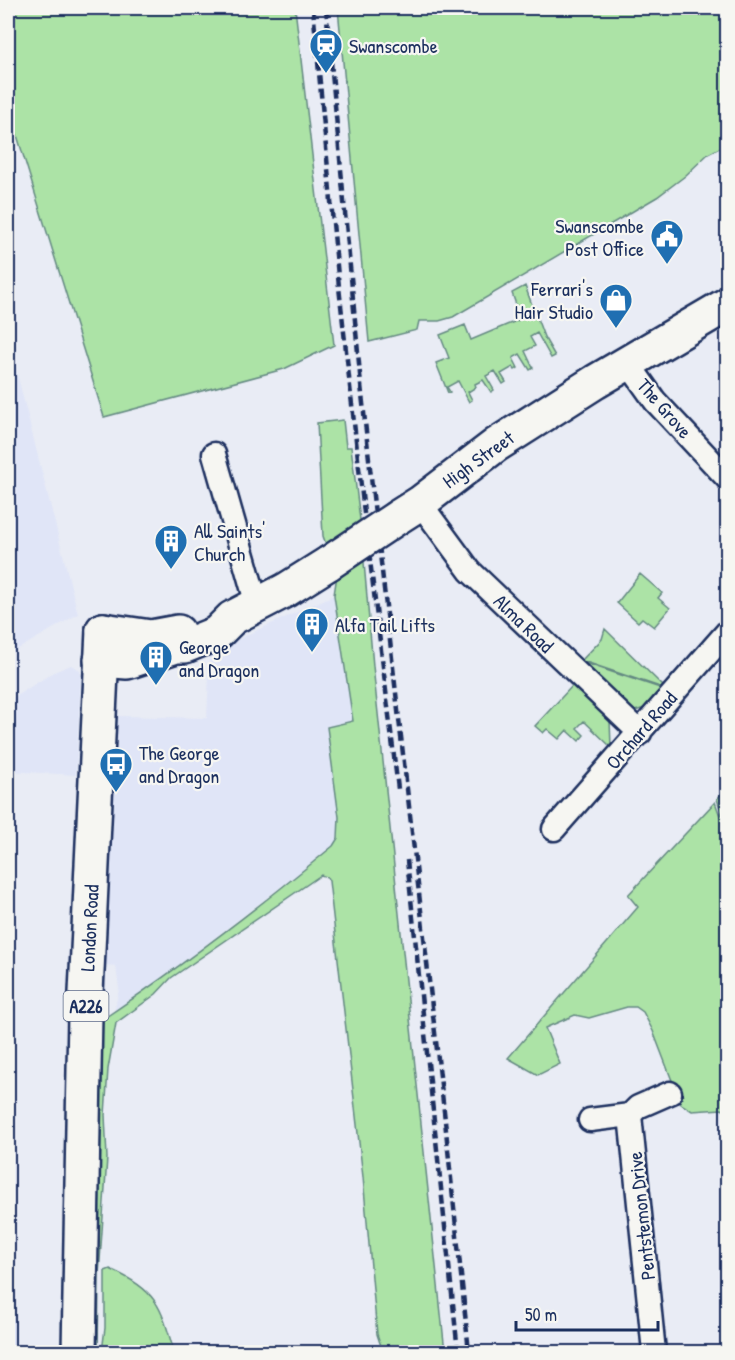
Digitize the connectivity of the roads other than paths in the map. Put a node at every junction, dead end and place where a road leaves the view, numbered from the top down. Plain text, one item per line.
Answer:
1 (728, 304) edge
2 (628, 363) junction
3 (214, 454) dead end
4 (728, 479) edge
5 (409, 510) junction
6 (245, 611) junction
7 (728, 631) edge
8 (102, 654) junction
9 (640, 733) junction
10 (554, 829) dead end
11 (670, 1093) dead end
12 (630, 1115) junction
13 (590, 1120) dead end
14 (79, 1353) edge
15 (654, 1353) edge

1 - 2 main road, High Street
2 - 4 street, The Grove
2 - 5 main road, High Street
3 - 6 street
5 - 6 main road, High Street, bridge
5 - 9 street, Alma Road
6 - 8 main road, High Street
6 - 8 main road, High Street
7 - 9 street, Orchard Road
8 - 14 main road, London Road / A226
9 - 10 street, Orchard Road
11 - 12 street
12 - 13 street
12 - 15 street, Pentstemon Drive

